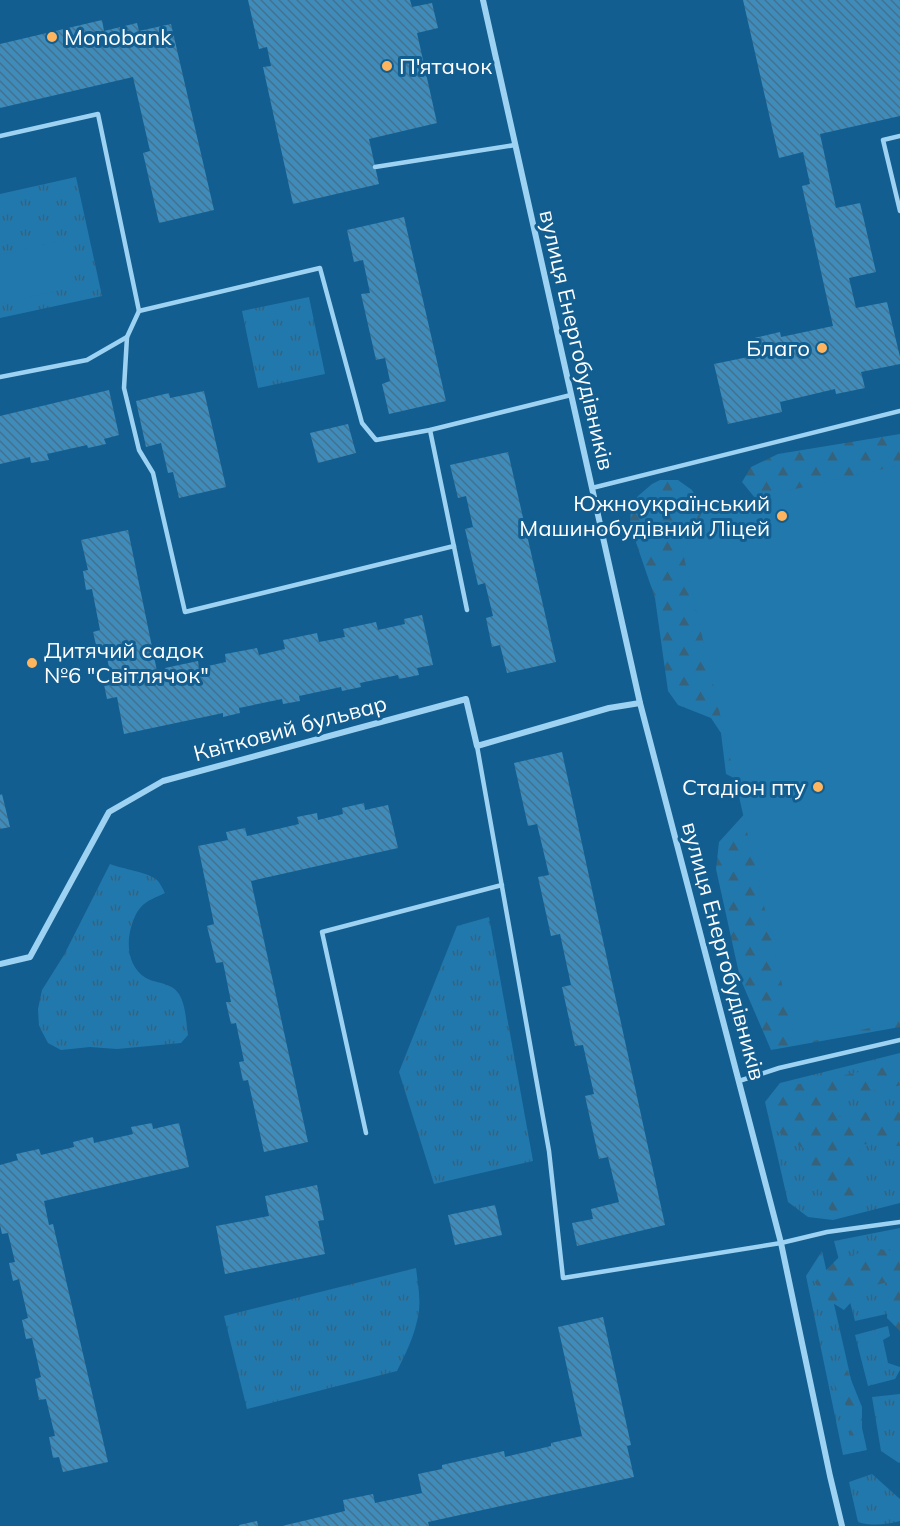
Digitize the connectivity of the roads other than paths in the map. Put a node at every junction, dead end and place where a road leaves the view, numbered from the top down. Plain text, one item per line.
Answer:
1 (483, 0) edge
2 (0, 136) edge
3 (900, 136) edge
4 (515, 145) junction
5 (375, 167) dead end
6 (900, 211) edge
7 (139, 311) junction
8 (127, 337) junction
9 (0, 376) edge
10 (571, 395) junction
11 (900, 411) edge
12 (430, 430) junction
13 (592, 488) junction
14 (454, 546) junction
15 (468, 610) dead end
16 (640, 703) junction
17 (477, 746) junction
18 (502, 885) junction
19 (0, 964) edge
20 (900, 1040) edge
21 (739, 1081) junction
22 (366, 1133) dead end
23 (900, 1222) edge
24 (781, 1243) junction
25 (842, 1526) edge

1 - 4 street, вулиця Енергобудівників
2 - 7 lane
3 - 6 lane
4 - 5 lane
4 - 10 street, вулиця Енергобудівників
7 - 8 lane
7 - 12 lane
8 - 9 lane
8 - 14 lane
10 - 12 lane
10 - 13 street, вулиця Енергобудівників
11 - 13 lane
12 - 14 lane
13 - 16 street, вулиця Енергобудівників
14 - 15 lane
16 - 17 street
16 - 21 street, вулиця Енергобудівників
17 - 18 lane
17 - 19 street, Квітковий бульвар
18 - 22 lane
18 - 24 lane
20 - 21 lane
21 - 24 street, вулиця Енергобудівників
23 - 24 lane
24 - 25 street, вулиця Енергобудівників

